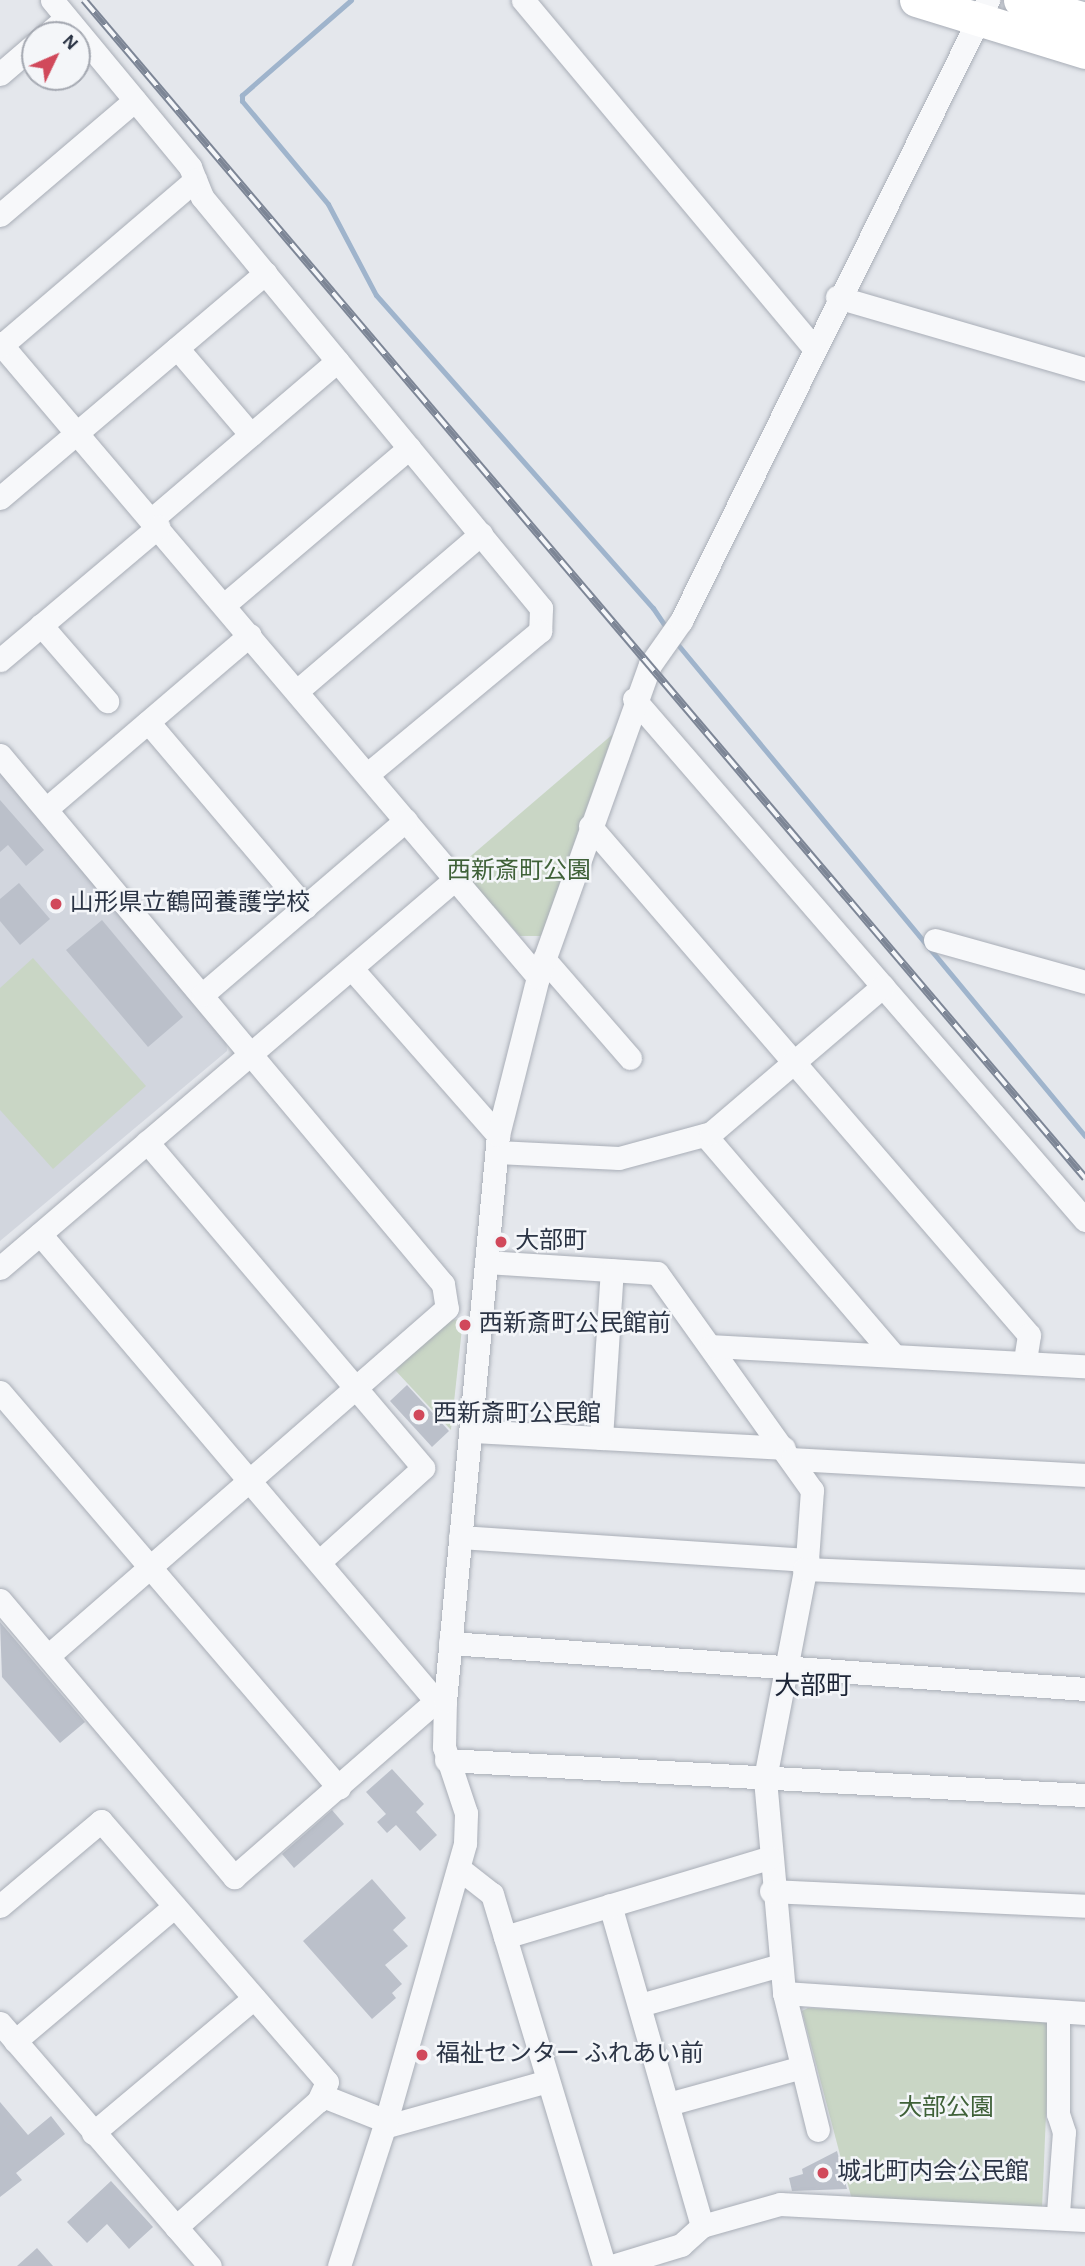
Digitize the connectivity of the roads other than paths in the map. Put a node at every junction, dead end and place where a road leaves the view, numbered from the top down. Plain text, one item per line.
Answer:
1 (523, 0) edge
2 (916, 0) edge
3 (1020, 0) edge
4 (59, 9) edge
5 (982, 11) edge
6 (1085, 19) edge
7 (1085, 52) edge
8 (21, 56) edge
9 (0, 74) edge
10 (135, 100) junction
11 (195, 180) junction
12 (0, 215) edge
13 (265, 273) junction
14 (837, 298) junction
15 (814, 347) junction
16 (2, 348) edge
17 (177, 348) junction
18 (337, 361) junction
19 (1085, 369) edge
20 (77, 433) junction
21 (251, 435) junction
22 (409, 448) junction
23 (0, 498) edge
24 (154, 523) junction
25 (481, 534) junction
26 (224, 605) junction
27 (41, 625) junction
28 (250, 635) junction
29 (0, 660) edge
30 (297, 691) junction
31 (634, 699) junction
32 (107, 701) dead end
33 (148, 722) junction
34 (0, 755) edge
35 (368, 774) junction
36 (46, 809) junction
37 (405, 820) junction
38 (590, 825) junction
39 (454, 880) junction
40 (305, 907) junction
41 (935, 940) dead end
42 (541, 968) junction
43 (354, 970) junction
44 (1085, 982) edge
45 (883, 986) junction
46 (203, 994) junction
47 (251, 1054) junction
48 (629, 1058) dead end
49 (793, 1064) junction
50 (705, 1135) junction
51 (146, 1142) junction
52 (497, 1144) junction
53 (1085, 1220) edge
54 (40, 1234) junction
55 (486, 1262) junction
56 (0, 1268) edge
57 (612, 1270) junction
58 (711, 1346) junction
59 (892, 1353) junction
60 (1025, 1361) junction
61 (1085, 1366) edge
62 (357, 1391) junction
63 (0, 1392) edge
64 (471, 1431) junction
65 (601, 1438) junction
66 (788, 1454) junction
67 (1085, 1475) edge
68 (251, 1481) junction
69 (460, 1537) junction
70 (319, 1562) junction
71 (806, 1564) junction
72 (150, 1568) junction
73 (1085, 1581) edge
74 (0, 1600) edge
75 (450, 1643) junction
76 (48, 1656) junction
77 (785, 1669) junction
78 (1085, 1689) edge
79 (440, 1701) junction
80 (446, 1760) junction
81 (765, 1779) junction
82 (339, 1788) junction
83 (1085, 1795) edge
84 (769, 1858) junction
85 (461, 1870) junction
86 (771, 1891) junction
87 (610, 1905) junction
88 (0, 1906) edge
89 (176, 1906) junction
90 (1085, 1906) edge
91 (505, 1937) junction
92 (780, 1965) junction
93 (784, 1993) junction
94 (254, 1998) junction
95 (640, 2005) junction
96 (1058, 2012) junction
97 (1085, 2013) edge
98 (0, 2023) edge
99 (15, 2041) junction
100 (802, 2067) junction
101 (548, 2081) junction
102 (323, 2095) junction
103 (668, 2104) junction
104 (385, 2124) junction
105 (818, 2130) dead end
106 (93, 2133) junction
107 (1058, 2214) dead end
108 (1085, 2220) edge
109 (702, 2226) junction
110 (176, 2227) junction
111 (210, 2266) edge
112 (339, 2266) edge
113 (604, 2266) edge
114 (612, 2266) edge

1 - 15 street
2 - 5 highway
3 - 6 highway
4 - 10 street
5 - 7 highway
5 - 14 street
8 - 9 street
10 - 11 street
10 - 12 street
11 - 13 street
11 - 16 street
13 - 17 street
13 - 18 street
14 - 15 street
14 - 19 street
15 - 31 street
16 - 20 street
17 - 20 street
17 - 21 street
18 - 21 street
18 - 22 street
20 - 23 street
20 - 24 street
21 - 24 street
22 - 25 street
22 - 26 street
24 - 26 street
24 - 27 street
25 - 30 street
25 - 35 street
26 - 28 street
27 - 29 street
27 - 32 street
28 - 30 street
28 - 33 street
30 - 35 street
31 - 38 street
31 - 45 street
33 - 36 street
33 - 40 street
34 - 36 street
35 - 37 street
36 - 46 street
37 - 39 street
37 - 40 street
38 - 42 street
38 - 49 street
39 - 42 street
39 - 43 street
40 - 46 street
41 - 44 street
42 - 48 street
42 - 52 street
43 - 47 street
43 - 52 street
45 - 49 street
45 - 53 street
46 - 47 street
47 - 51 street
47 - 62 street
49 - 50 street
49 - 60 street
50 - 52 street
50 - 59 street
51 - 54 street
51 - 62 street
52 - 55 street
54 - 56 street
54 - 68 street
55 - 57 street
55 - 64 street
57 - 58 street
57 - 65 street
58 - 59 street
58 - 66 street
59 - 60 street
60 - 61 street
62 - 68 street
62 - 70 street
63 - 72 street
64 - 65 street
64 - 69 street
65 - 66 street
66 - 67 street
66 - 71 street
68 - 70 street
68 - 72 street
69 - 71 street
69 - 75 street
70 - 79 street
71 - 73 street
71 - 77 street
72 - 76 street
72 - 82 street
74 - 76 street
75 - 77 street
75 - 79 street
76 - 82 street
77 - 78 street
77 - 81 street
79 - 80 street
79 - 82 street
80 - 81 street
80 - 85 street
81 - 83 street
81 - 84 street
84 - 86 street
84 - 87 street
85 - 91 street
85 - 104 street
86 - 90 street
86 - 92 street
87 - 91 street
87 - 95 street
88 - 89 street
89 - 94 street
89 - 99 street
91 - 101 street
92 - 93 street
92 - 95 street
93 - 96 street
93 - 100 street
94 - 102 street
94 - 106 street
95 - 103 street
96 - 97 street
96 - 107 street
98 - 99 street
99 - 106 street
100 - 103 street
100 - 105 street
101 - 104 street
101 - 113 street
102 - 104 street
102 - 110 street
103 - 109 street
104 - 112 street
106 - 110 street
108 - 109 street
109 - 114 street
110 - 111 street

